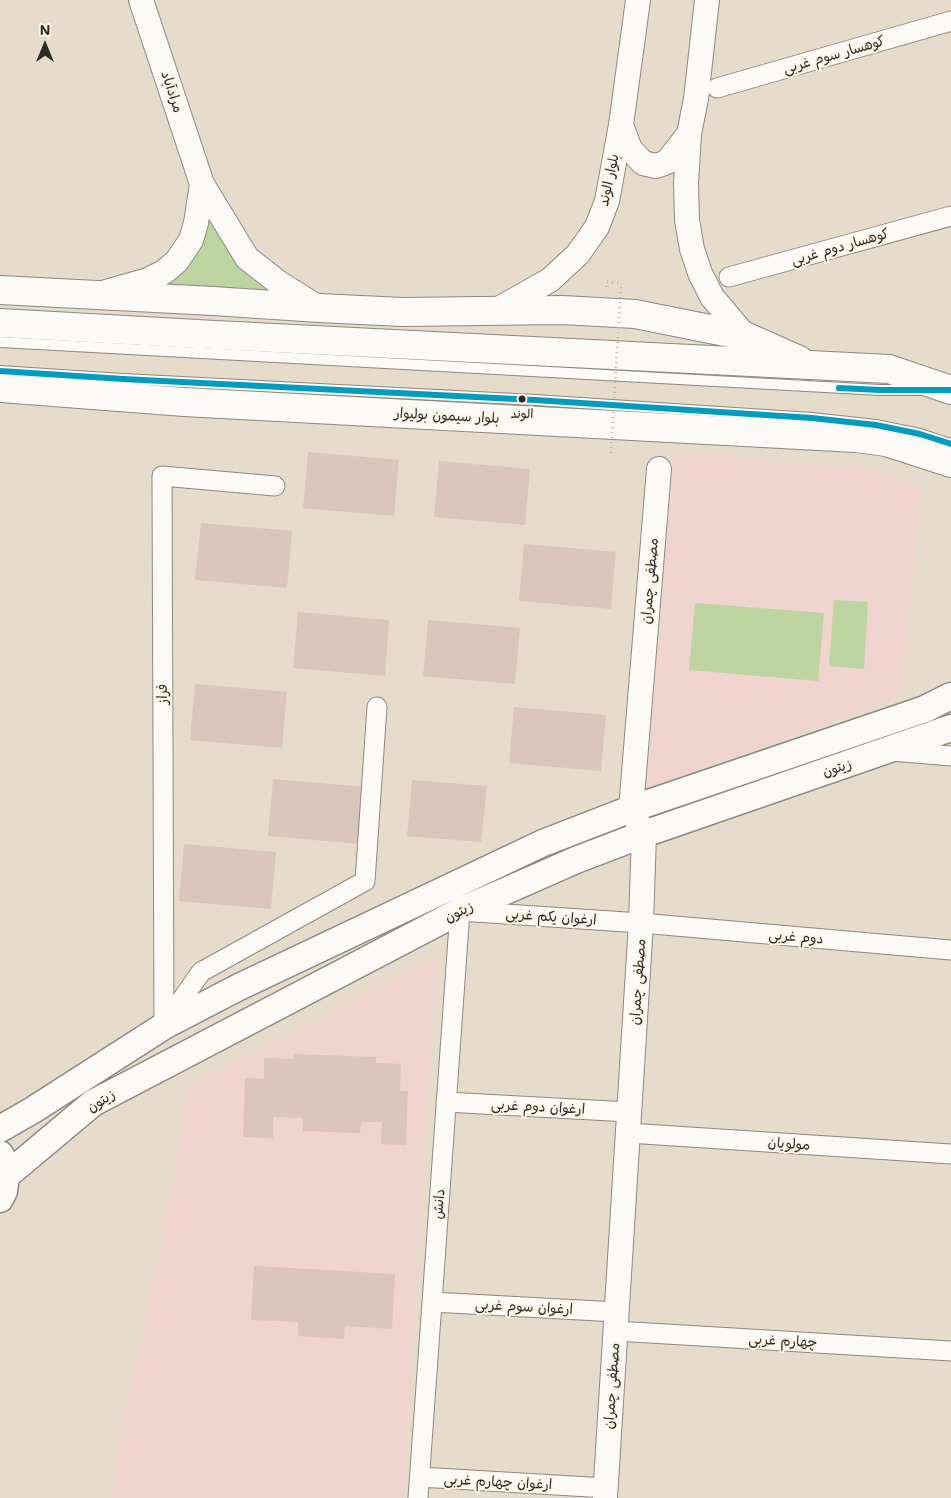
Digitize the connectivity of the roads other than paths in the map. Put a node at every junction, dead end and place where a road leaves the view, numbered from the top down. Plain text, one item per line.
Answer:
1 (141, 0) edge
2 (638, 0) edge
3 (707, 0) edge
4 (951, 22) edge
5 (716, 88) dead end
6 (621, 125) junction
7 (689, 134) junction
8 (202, 184) junction
9 (951, 216) edge
10 (729, 277) dead end
11 (0, 290) edge
12 (93, 295) junction
13 (319, 308) junction
14 (495, 311) junction
15 (0, 323) edge
16 (745, 336) junction
17 (0, 342) edge
18 (814, 366) junction
19 (0, 371) edge
20 (0, 388) edge
21 (949, 390) edge
22 (951, 444) edge
23 (951, 463) edge
24 (659, 469) dead end
25 (275, 486) dead end
26 (951, 696) edge
27 (377, 706) dead end
28 (951, 728) edge
29 (889, 751) junction
30 (951, 756) edge
31 (631, 809) junction
32 (644, 834) junction
33 (460, 911) junction
34 (641, 923) junction
35 (951, 950) edge
36 (164, 1026) junction
37 (446, 1102) junction
38 (629, 1123) junction
39 (0, 1129) edge
40 (951, 1154) edge
41 (2, 1176) edge
42 (432, 1302) junction
43 (616, 1321) junction
44 (951, 1350) edge
45 (420, 1477) junction
46 (605, 1493) edge
47 (418, 1498) edge

1 - 8 street, مرادآباد
2 - 6 street, بلوار الوند
3 - 7 street
4 - 5 street, کوهسار سوم غربی
6 - 7 street
6 - 14 street, بلوار الوند
7 - 16 street
8 - 12 street
8 - 13 street
9 - 10 street, کوهسار دوم غربی
11 - 12 main road
12 - 13 main road
13 - 14 main road
14 - 16 main road
15 - 18 main road
16 - 18 main road
17 - 21 lane
18 - 21 main road
19 - 22 lane
20 - 23 main road, بلوار سیمون بولیوار
24 - 31 street, مصطفی چمران
25 - 36 street, فراز
26 - 31 main road, زیتون
27 - 36 street
28 - 29 main road, زیتون
29 - 30 street
29 - 32 main road, زیتون
31 - 32 street, مصطفی چمران
31 - 36 main road, زیتون
32 - 33 main road, زیتون
32 - 34 street, مصطفی چمران
33 - 34 street, ارغوان یکم غربی
33 - 37 street, دانش
33 - 41 main road, زیتون
34 - 35 street, دوم غربی
34 - 38 street, مصطفی چمران
36 - 39 main road, زیتون
37 - 38 street, ارغوان دوم غربی
37 - 42 street, دانش
38 - 40 street, مولویان
38 - 43 street, مصطفی چمران
42 - 43 street, ارغوان سوم غربی
42 - 45 street, دانش
43 - 44 street, چهارم غربی
43 - 46 street, مصطفی چمران
45 - 46 street, ارغوان چهارم غربی
45 - 47 street, دانش

